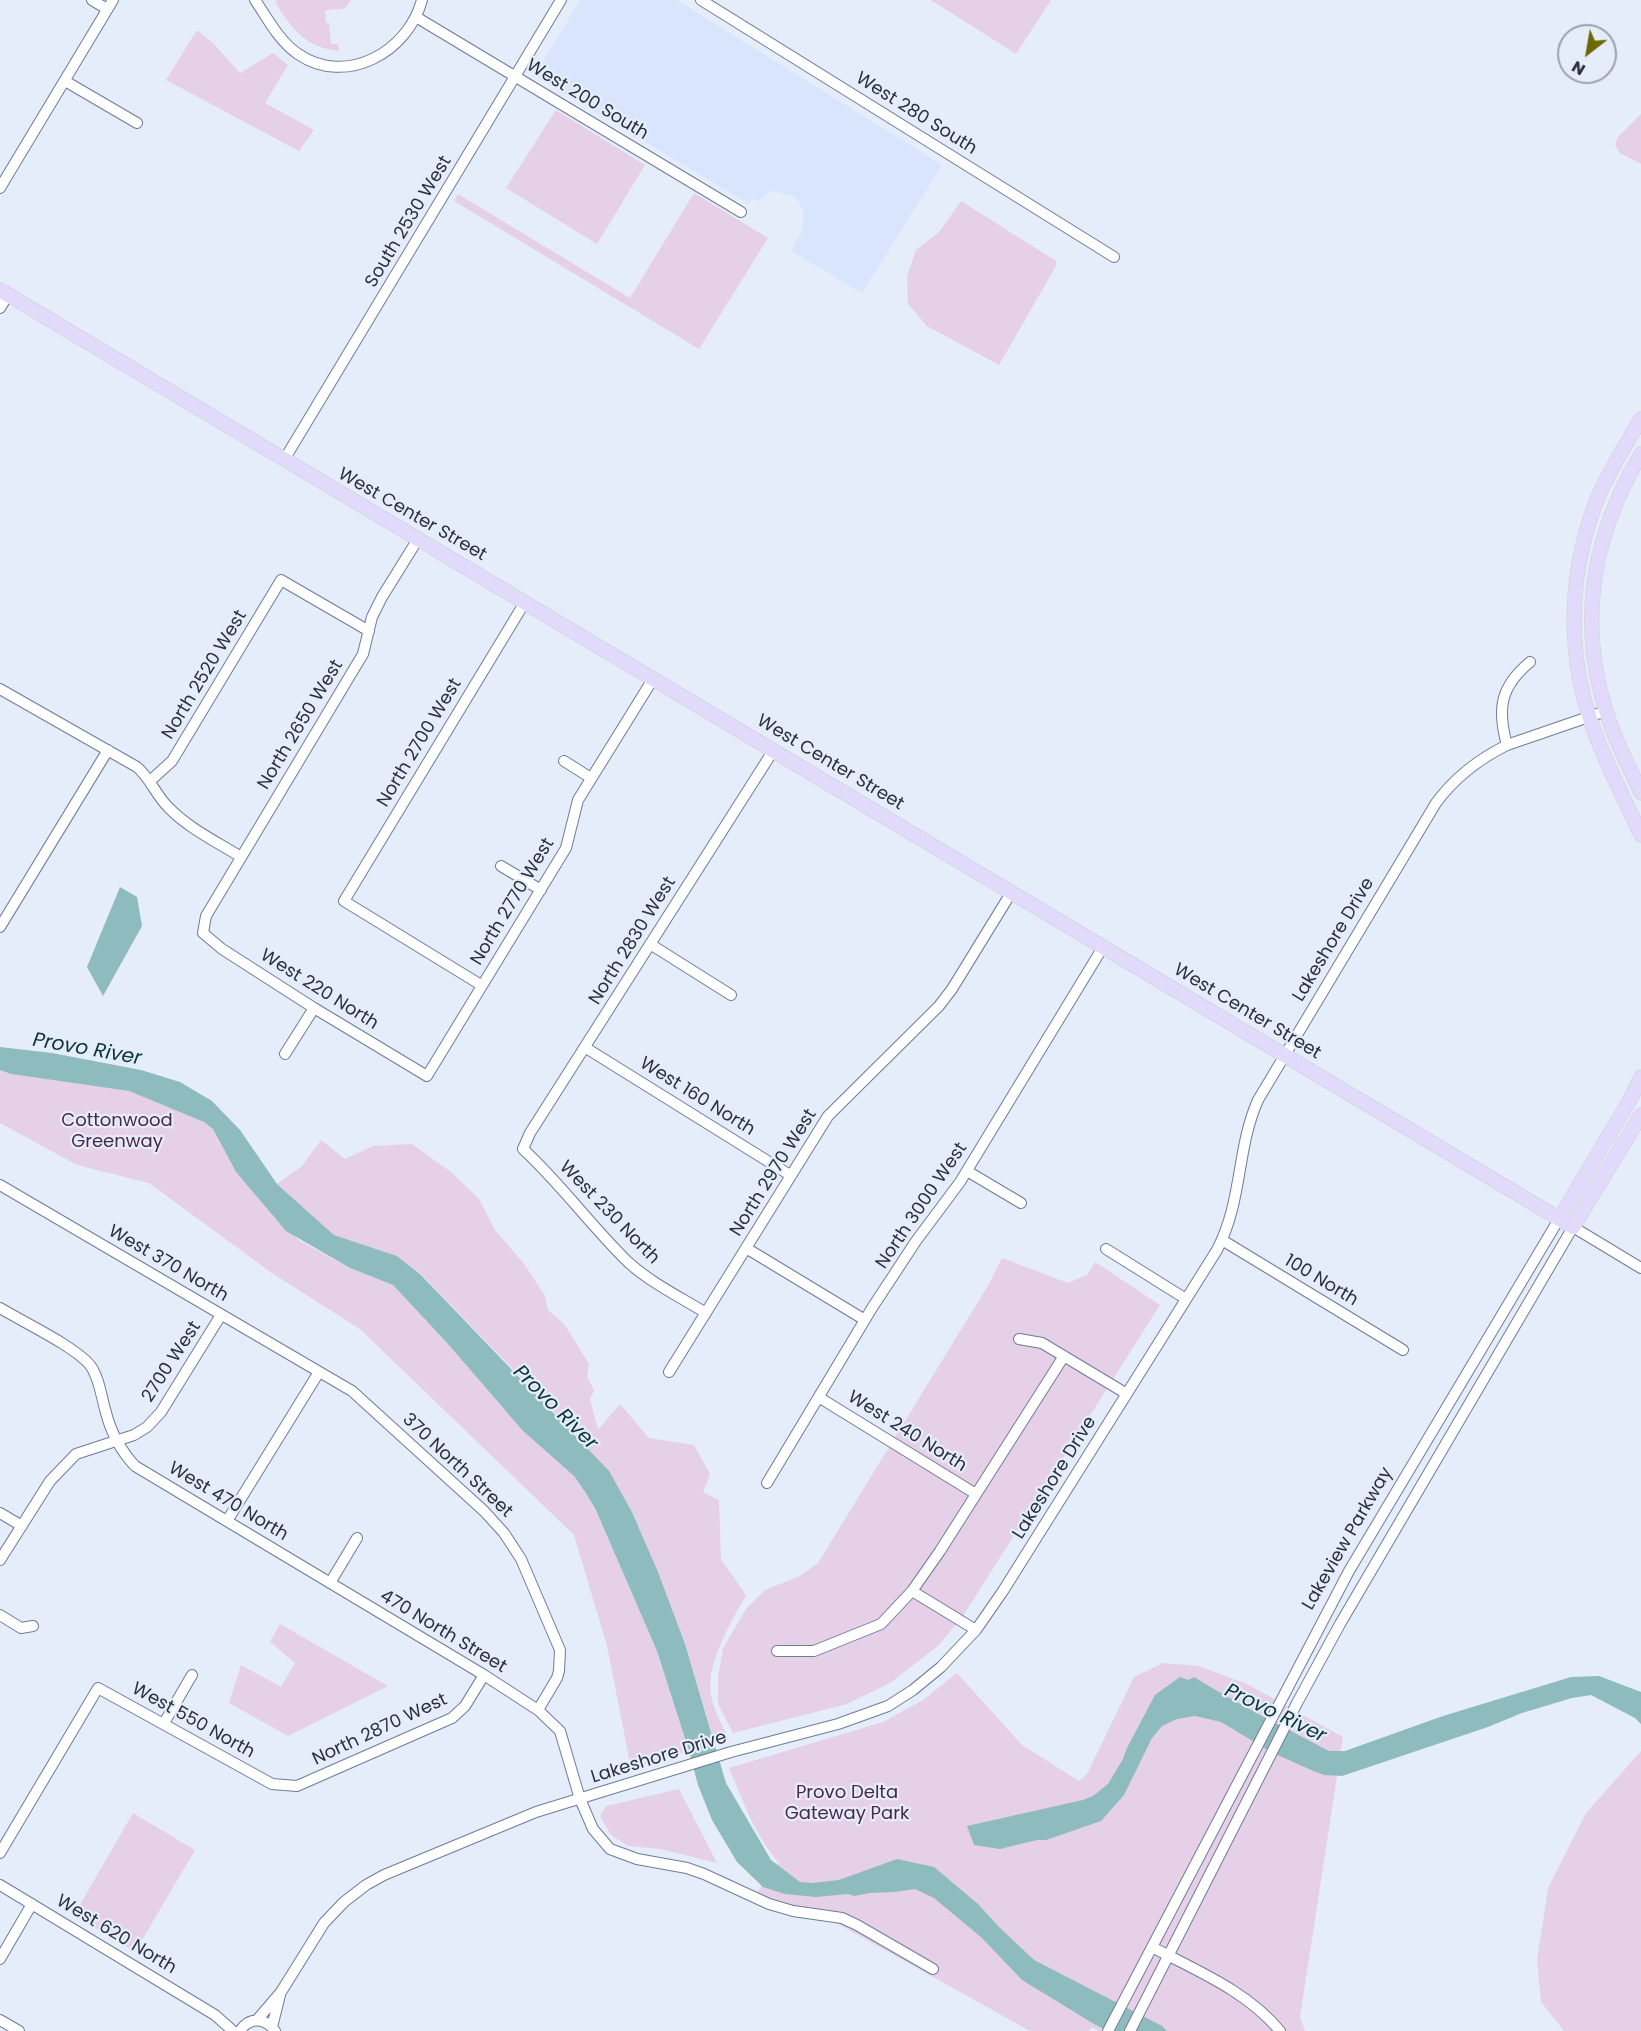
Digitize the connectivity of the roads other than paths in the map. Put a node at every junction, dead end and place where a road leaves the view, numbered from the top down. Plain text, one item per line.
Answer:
1 (92, 0) edge
2 (255, 0) edge
3 (422, 0) edge
4 (561, 0) edge
5 (701, 0) edge
6 (110, 4) edge
7 (416, 17) junction
8 (516, 76) junction
9 (65, 81) junction
10 (137, 123) dead end
11 (0, 188) edge
12 (741, 212) dead end
13 (1114, 257) dead end
14 (4, 292) edge
15 (0, 308) edge
16 (1641, 419) edge
17 (1641, 453) edge
18 (284, 460) junction
19 (418, 539) junction
20 (525, 602) junction
21 (369, 631) junction
22 (1530, 662) dead end
23 (653, 679) junction
24 (0, 689) edge
25 (1606, 711) junction
26 (1590, 717) junction
27 (1507, 745) junction
28 (108, 750) junction
29 (773, 751) junction
30 (564, 761) dead end
31 (591, 778) junction
32 (150, 781) junction
33 (1641, 793) edge
34 (1641, 835) edge
35 (241, 857) junction
36 (501, 867) dead end
37 (541, 890) junction
38 (1011, 892) junction
39 (204, 925) joint
40 (0, 927) edge
41 (650, 944) junction
42 (1103, 947) junction
43 (482, 985) junction
44 (731, 995) dead end
45 (314, 1008) junction
46 (586, 1048) junction
47 (285, 1054) dead end
48 (1284, 1055) junction
49 (427, 1076) joint
50 (1641, 1077) edge
51 (1641, 1115) edge
52 (523, 1149) joint
53 (967, 1171) junction
54 (790, 1175) junction
55 (0, 1185) edge
56 (1021, 1203) dead end
57 (1559, 1219) junction
58 (1573, 1227) junction
59 (1222, 1240) junction
60 (746, 1248) junction
61 (1106, 1250) dead end
62 (1641, 1268) edge
63 (1186, 1299) junction
64 (0, 1308) edge
65 (706, 1313) junction
66 (221, 1315) junction
67 (865, 1320) junction
68 (1019, 1339) dead end
69 (1403, 1350) dead end
70 (1064, 1356) junction
71 (319, 1372) junction
72 (669, 1372) dead end
73 (1127, 1394) junction
74 (820, 1398) junction
75 (118, 1441) junction
76 (767, 1483) dead end
77 (976, 1494) junction
78 (0, 1513) edge
79 (226, 1521) junction
80 (22, 1526) junction
81 (357, 1538) dead end
82 (0, 1560) edge
83 (330, 1583) junction
84 (912, 1591) junction
85 (0, 1615) edge
86 (33, 1626) dead end
87 (976, 1630) junction
88 (777, 1651) dead end
89 (192, 1675) dead end
90 (484, 1675) junction
91 (538, 1710) junction
92 (164, 1724) junction
93 (272, 1784) joint
94 (580, 1799) junction
95 (0, 1853) edge
96 (0, 1885) edge
97 (32, 1904) junction
98 (1152, 1947) junction
99 (1169, 1956) junction
100 (0, 1959) edge
101 (933, 1969) dead end
102 (281, 1992) junction
103 (215, 2015) junction
104 (0, 2020) edge
105 (257, 2020) junction
106 (242, 2028) edge
107 (273, 2029) edge
108 (19, 2031) edge
109 (233, 2031) edge
110 (1108, 2031) edge
111 (1130, 2031) edge
112 (1280, 2031) edge

1 - 6 street
2 - 7 street
3 - 7 street
4 - 8 street, South 2530 West
5 - 13 street, West 280 South
6 - 9 street
7 - 8 street, West 200 South
8 - 12 street, West 200 South
8 - 18 street, South 2530 West
9 - 10 street
9 - 11 street
14 - 15 street
14 - 18 main road, West Center Street
16 - 26 main road
17 - 25 main road
18 - 19 main road, West Center Street
19 - 20 main road, West Center Street
19 - 21 street, North 2650 West
20 - 23 main road, West Center Street
20 - 43 street, North 2700 West
21 - 32 street, North 2520 West
21 - 35 street, North 2650 West
22 - 27 street
23 - 29 main road, West Center Street
23 - 31 street, North 2770 West
24 - 28 street
25 - 26 street, Lakeshore Drive
25 - 33 main road
26 - 27 street, Lakeshore Drive
26 - 34 main road
27 - 48 street, Lakeshore Drive
28 - 32 street
28 - 40 street
29 - 38 main road, West Center Street
29 - 41 street, North 2830 West
30 - 31 street
31 - 37 street, North 2770 West
32 - 35 street
35 - 39 street, North 2650 West
36 - 37 street
37 - 43 street, North 2770 West
38 - 42 main road, West Center Street
38 - 54 street, North 2970 West
39 - 45 street, West 220 North
41 - 44 street
41 - 46 street, North 2830 West
42 - 48 main road, West Center Street
42 - 53 street, North 3000 West
43 - 49 street, North 2770 West
45 - 47 street
45 - 49 street, West 220 North
46 - 52 street, North 2830 West
46 - 54 street, West 160 North
48 - 57 main road, West Center Street
48 - 59 street, Lakeshore Drive
50 - 57 main road, Lakeview Parkway
51 - 58 main road, Lakeview Parkway
52 - 65 street, West 230 North
53 - 56 street
53 - 67 street, North 3000 West
54 - 60 street, North 2970 West
55 - 66 street, West 370 North
57 - 58 main road, West Center Street
57 - 98 street, Lakeview Parkway
58 - 62 street, West Center Street
58 - 99 street, Lakeview Parkway
59 - 63 street, Lakeshore Drive
59 - 69 street, 100 North
60 - 65 street, North 2970 West
60 - 67 street
61 - 63 street
63 - 73 street, Lakeshore Drive
64 - 75 street, West 470 North
65 - 72 street, North 2970 West
66 - 71 street, West 370 North
66 - 75 street, 2700 West
67 - 74 street, North 3000 West
68 - 70 street
70 - 73 street
70 - 77 street
71 - 79 street
71 - 91 street, 370 North Street
73 - 87 street, Lakeshore Drive
74 - 76 street, North 3000 West
74 - 77 street, West 240 North
75 - 79 street, West 470 North
75 - 80 street, 2700 West
77 - 84 street
78 - 80 street
79 - 83 street, West 470 North
80 - 82 street, 2700 West
81 - 83 street
83 - 90 street, 470 North Street
84 - 87 street
84 - 88 street
85 - 86 street
87 - 94 street, Lakeshore Drive
89 - 92 street
90 - 91 street, 470 North Street
90 - 93 street, North 2870 West
91 - 94 street
92 - 93 street, West 550 North
92 - 95 street, West 550 North
94 - 101 street
94 - 102 street, Lakeshore Drive
96 - 97 street, West 620 North
97 - 100 street
97 - 103 street, West 620 North
98 - 99 street
98 - 110 street, Lakeview Parkway
99 - 111 street, Lakeview Parkway
99 - 112 street
102 - 105 street, Lakeshore Drive
102 - 107 street, Lakeshore Drive
103 - 106 street, West 620 North
103 - 109 street, West 620 North
104 - 108 street
105 - 106 street
105 - 107 street

